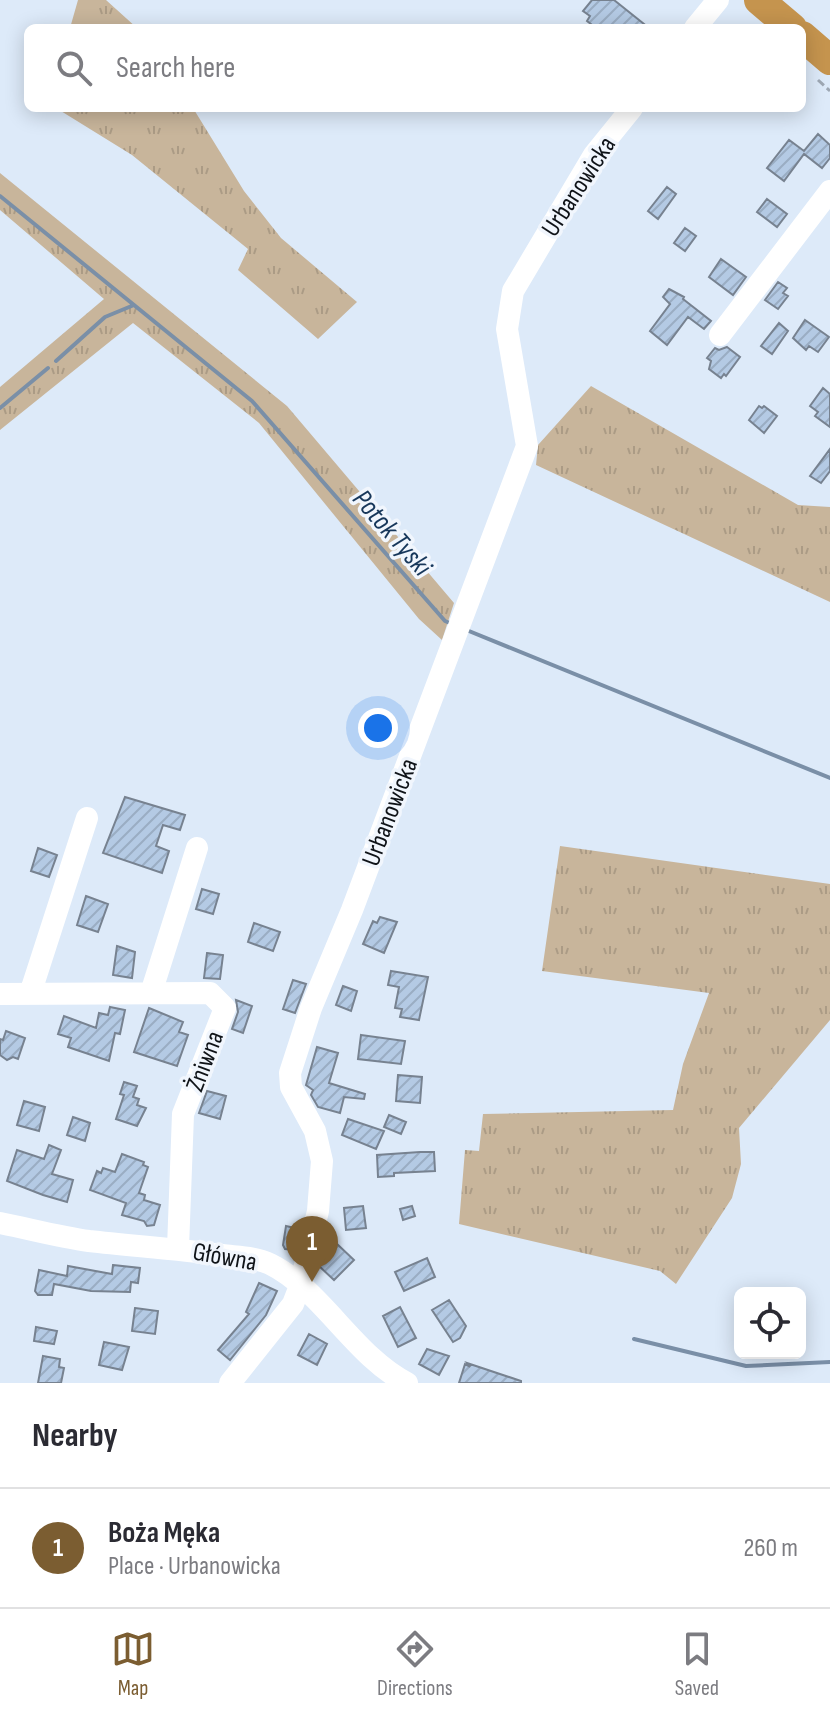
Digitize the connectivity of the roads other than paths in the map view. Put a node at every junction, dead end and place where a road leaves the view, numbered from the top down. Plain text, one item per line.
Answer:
1 (718, 0) edge
2 (759, 0) edge
3 (698, 24) edge
4 (787, 24) edge
5 (806, 39) edge
6 (830, 60) edge
7 (629, 112) edge
8 (830, 191) edge
9 (720, 335) dead end
10 (87, 818) dead end
11 (197, 848) dead end
12 (151, 993) junction
13 (0, 994) edge
14 (30, 994) junction
15 (0, 1223) edge
16 (178, 1248) junction
17 (300, 1286) junction
18 (400, 1381) edge
19 (230, 1383) edge

1 - 3 street
2 - 4 highway
5 - 6 highway
7 - 17 street, Urbanowicka
8 - 9 street
10 - 14 street
11 - 12 street
12 - 14 street, Żniwna
12 - 16 street, Żniwna
13 - 14 street, Żniwna
15 - 16 street, Główna
16 - 17 street, Główna
17 - 18 street, Główna
17 - 19 street, Urbanowicka

